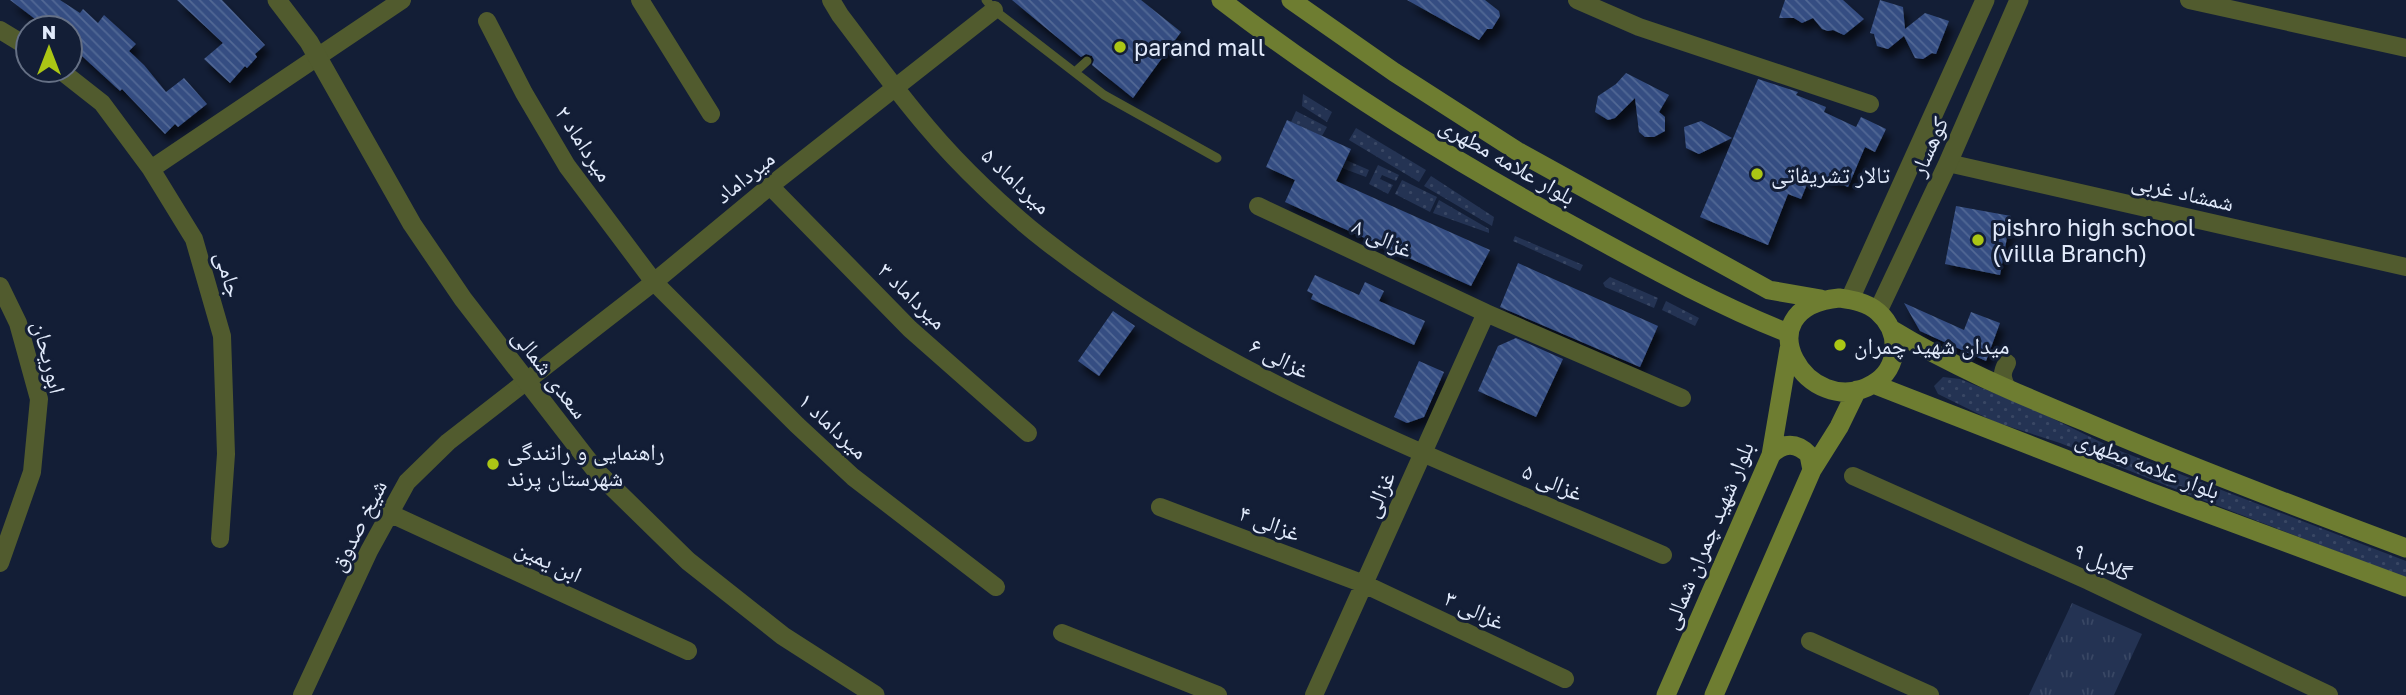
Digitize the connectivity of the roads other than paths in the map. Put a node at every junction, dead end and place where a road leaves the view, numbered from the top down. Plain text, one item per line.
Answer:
1 (277, 0) edge
2 (402, 0) edge
3 (640, 0) edge
4 (831, 0) edge
5 (1221, 0) edge
6 (1292, 0) edge
7 (1577, 0) edge
8 (1985, 0) edge
9 (2019, 0) edge
10 (2189, 0) edge
11 (990, 5) edge
12 (487, 21) dead end
13 (2406, 48) edge
14 (317, 57) junction
15 (1087, 61) dead end
16 (1074, 72) junction
17 (78, 84) edge
18 (895, 86) junction
19 (1870, 104) dead end
20 (711, 114) dead end
21 (1217, 158) dead end
22 (1948, 163) junction
23 (151, 169) junction
24 (770, 186) junction
25 (1258, 206) dead end
26 (2406, 267) edge
27 (654, 282) junction
28 (0, 286) edge
29 (1120, 294) joint
30 (1821, 299) junction
31 (1850, 299) junction
32 (1878, 311) junction
33 (1486, 313) junction
34 (1891, 329) junction
35 (1788, 341) junction
36 (2007, 363) dead end
37 (526, 382) junction
38 (1865, 387) junction
39 (2007, 388) junction
40 (1682, 398) dead end
41 (1028, 433) dead end
42 (1424, 451) junction
43 (1771, 455) junction
44 (1812, 470) junction
45 (1853, 476) dead end
46 (1160, 507) dead end
47 (389, 513) junction
48 (220, 539) dead end
49 (2406, 548) edge
50 (1663, 555) dead end
51 (0, 563) edge
52 (1364, 584) junction
53 (996, 587) dead end
54 (2406, 587) edge
55 (1062, 634) dead end
56 (1810, 641) dead end
57 (688, 650) dead end
58 (1564, 679) dead end
59 (302, 695) edge
60 (875, 695) edge
61 (1218, 695) edge
62 (1314, 695) edge
63 (1665, 695) edge
64 (1714, 695) edge
65 (1930, 695) edge
66 (2329, 695) edge

1 - 14 street, سعدی شمالی
2 - 14 street
3 - 20 street
4 - 18 street, میرداماد ۵
5 - 35 main road, بلوار علامه مطهری
6 - 30 main road, بلوار علامه مطهری
7 - 19 street
8 - 31 street, کوهسار
9 - 22 street, کوهسار
10 - 13 street
11 - 16 lane
11 - 18 street, میرداماد
12 - 27 street, میرداماد ۲
14 - 23 street
14 - 37 street, سعدی شمالی
15 - 16 lane
16 - 21 lane
17 - 23 street, جامی
18 - 24 street, میرداماد
18 - 29 street, میرداماد ۵
22 - 26 street, شمشاد غربی
22 - 32 street, کوهسار
23 - 48 street, جامی
24 - 27 street, میرداماد
24 - 41 street, میرداماد ۳
25 - 33 street, غزالی ۸
27 - 37 street, میرداماد
27 - 53 street, میرداماد ۱
28 - 51 street, ابوریحان
29 - 42 street, غزالی ۶
30 - 31 main road
30 - 35 main road
31 - 32 main road
32 - 34 main road
33 - 40 street, غزالی ۸
33 - 42 street, غزالی
34 - 38 main road
34 - 39 main road, بلوار علامه مطهری
35 - 38 main road
35 - 43 main road, بلوار شهید چمران شمالی
36 - 39 street
37 - 47 street, شیخ صدوق
37 - 60 street, سعدی شمالی
38 - 44 main road
38 - 54 main road, بلوار علامه مطهری
39 - 49 main road, بلوار علامه مطهری
42 - 50 street, غزالی ۵
42 - 52 street, غزالی
43 - 44 main road
43 - 63 main road, بلوار شهید چمران شمالی
44 - 64 main road
45 - 66 street, گلایل ۹
46 - 52 street, غزالی ۴
47 - 57 street, ابن یمین
47 - 59 street, شیخ صدوق
52 - 58 street, غزالی ۳
52 - 62 street, غزالی
55 - 61 street
56 - 65 street

